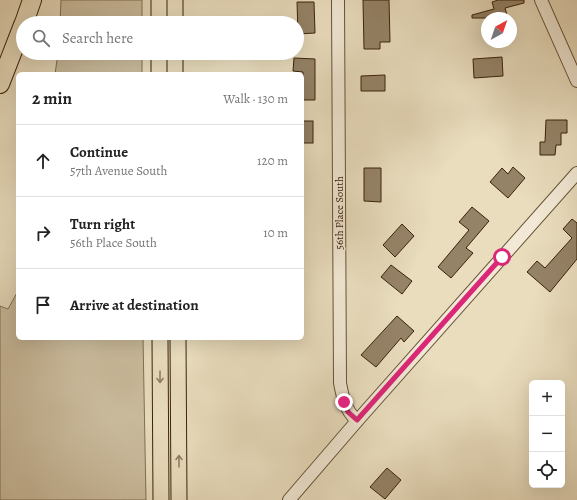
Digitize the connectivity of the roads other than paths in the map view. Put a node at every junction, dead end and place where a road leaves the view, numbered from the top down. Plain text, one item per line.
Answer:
1 (32, 0) edge
2 (159, 0) edge
3 (175, 0) edge
4 (338, 0) edge
5 (541, 0) edge
6 (26, 16) edge
7 (159, 16) edge
8 (175, 16) edge
9 (16, 42) edge
10 (159, 60) edge
11 (175, 60) edge
12 (159, 72) edge
13 (175, 72) edge
14 (577, 81) edge
15 (0, 84) edge
16 (577, 173) edge
17 (160, 340) edge
18 (178, 340) edge
19 (357, 420) junction
20 (161, 500) edge
21 (179, 500) edge
22 (289, 500) edge

1 - 6 highway
2 - 7 main road
3 - 8 main road
4 - 19 street, 56th Place South
5 - 14 street
9 - 15 highway
10 - 12 main road
11 - 13 main road
16 - 19 street
17 -> 20 main road
21 -> 18 main road
19 - 22 street

